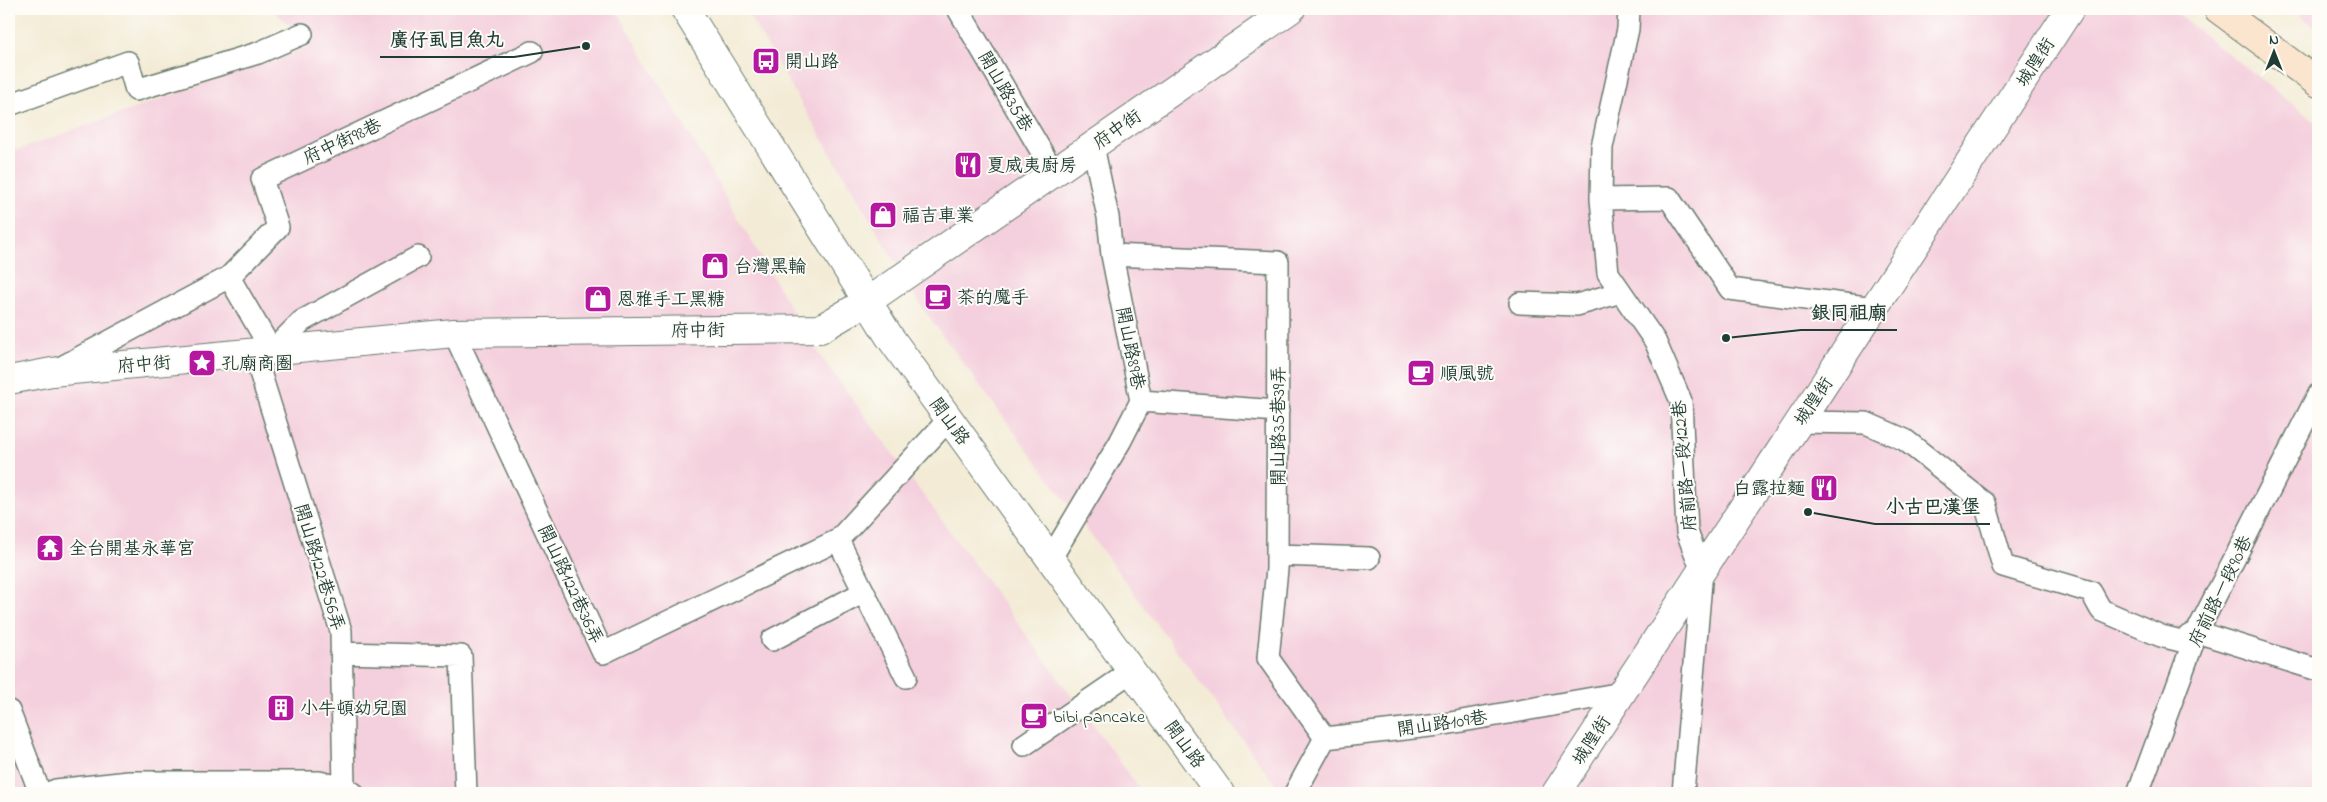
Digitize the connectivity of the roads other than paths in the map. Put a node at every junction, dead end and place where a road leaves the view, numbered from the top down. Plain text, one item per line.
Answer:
1 (685, 9) edge
2 (958, 9) edge
3 (1291, 9) edge
4 (1630, 9) edge
5 (2070, 9) edge
6 (2218, 9) edge
7 (302, 34) dead end
8 (532, 52) dead end
9 (2318, 83) edge
10 (9, 105) edge
11 (1093, 146) junction
12 (1054, 174) junction
13 (1600, 199) junction
14 (1112, 255) junction
15 (418, 257) dead end
16 (229, 277) junction
17 (1621, 292) junction
18 (868, 301) junction
19 (1520, 303) dead end
20 (1874, 308) junction
21 (454, 333) junction
22 (263, 352) junction
23 (52, 372) junction
24 (9, 380) edge
25 (2318, 395) edge
26 (1141, 401) junction
27 (1278, 411) junction
28 (948, 420) junction
29 (1798, 422) junction
30 (838, 540) junction
31 (1277, 555) junction
32 (1051, 558) junction
33 (1368, 558) dead end
34 (1702, 571) junction
35 (864, 592) junction
36 (2197, 632) junction
37 (772, 640) dead end
38 (341, 653) junction
39 (2318, 670) edge
40 (1132, 671) junction
41 (906, 677) dead end
42 (1622, 693) junction
43 (9, 711) edge
44 (1325, 738) junction
45 (1024, 745) dead end
46 (348, 791) edge
47 (40, 793) edge
48 (48, 793) edge
49 (466, 793) edge
50 (1220, 793) edge
51 (1295, 793) edge
52 (1556, 793) edge
53 (1683, 793) edge
54 (2138, 793) edge

1 - 18 street, 開山路
2 - 12 lane, 開山路35巷
3 - 11 street, 府中街
4 - 13 lane, 府前路一段122巷
5 - 20 street, 城隍街
6 - 9 street
7 - 10 lane
8 - 16 lane, 府中街98巷
11 - 12 street, 府中街
11 - 14 lane, 開山路89巷
12 - 18 street, 府中街
13 - 17 lane, 府前路一段122巷
13 - 20 lane
14 - 26 lane, 開山路89巷
14 - 27 lane, 開山路35巷39弄
15 - 22 lane
16 - 22 lane
16 - 23 lane, 府中街98巷
17 - 19 lane
17 - 34 lane, 府前路一段122巷
18 - 21 street, 府中街
18 - 28 street, 開山路
20 - 29 street, 城隍街
21 - 22 street, 府中街
21 - 30 lane, 開山路122巷36弄
22 - 23 street, 府中街
22 - 38 lane, 開山路122巷56弄
23 - 24 street, 府中街
25 - 36 lane, 府前路一段90巷
26 - 27 lane
26 - 32 lane, 開山路89巷
27 - 31 lane, 開山路35巷39弄
28 - 30 lane, 開山路122巷36弄
28 - 32 street, 開山路
29 - 34 street, 城隍街
29 - 36 lane
30 - 35 lane
31 - 33 lane
31 - 44 lane, 開山路35巷39弄
32 - 40 street, 開山路
34 - 42 street, 城隍街
34 - 53 lane, 府前路一段122巷
35 - 37 lane
35 - 41 lane
36 - 39 lane
36 - 54 lane, 府前路一段90巷
38 - 46 lane, 開山路122巷56弄
38 - 49 lane
40 - 45 lane
40 - 50 street, 開山路
42 - 44 lane, 開山路109巷
42 - 52 street, 城隍街
43 - 47 lane
44 - 51 lane
46 - 48 lane

